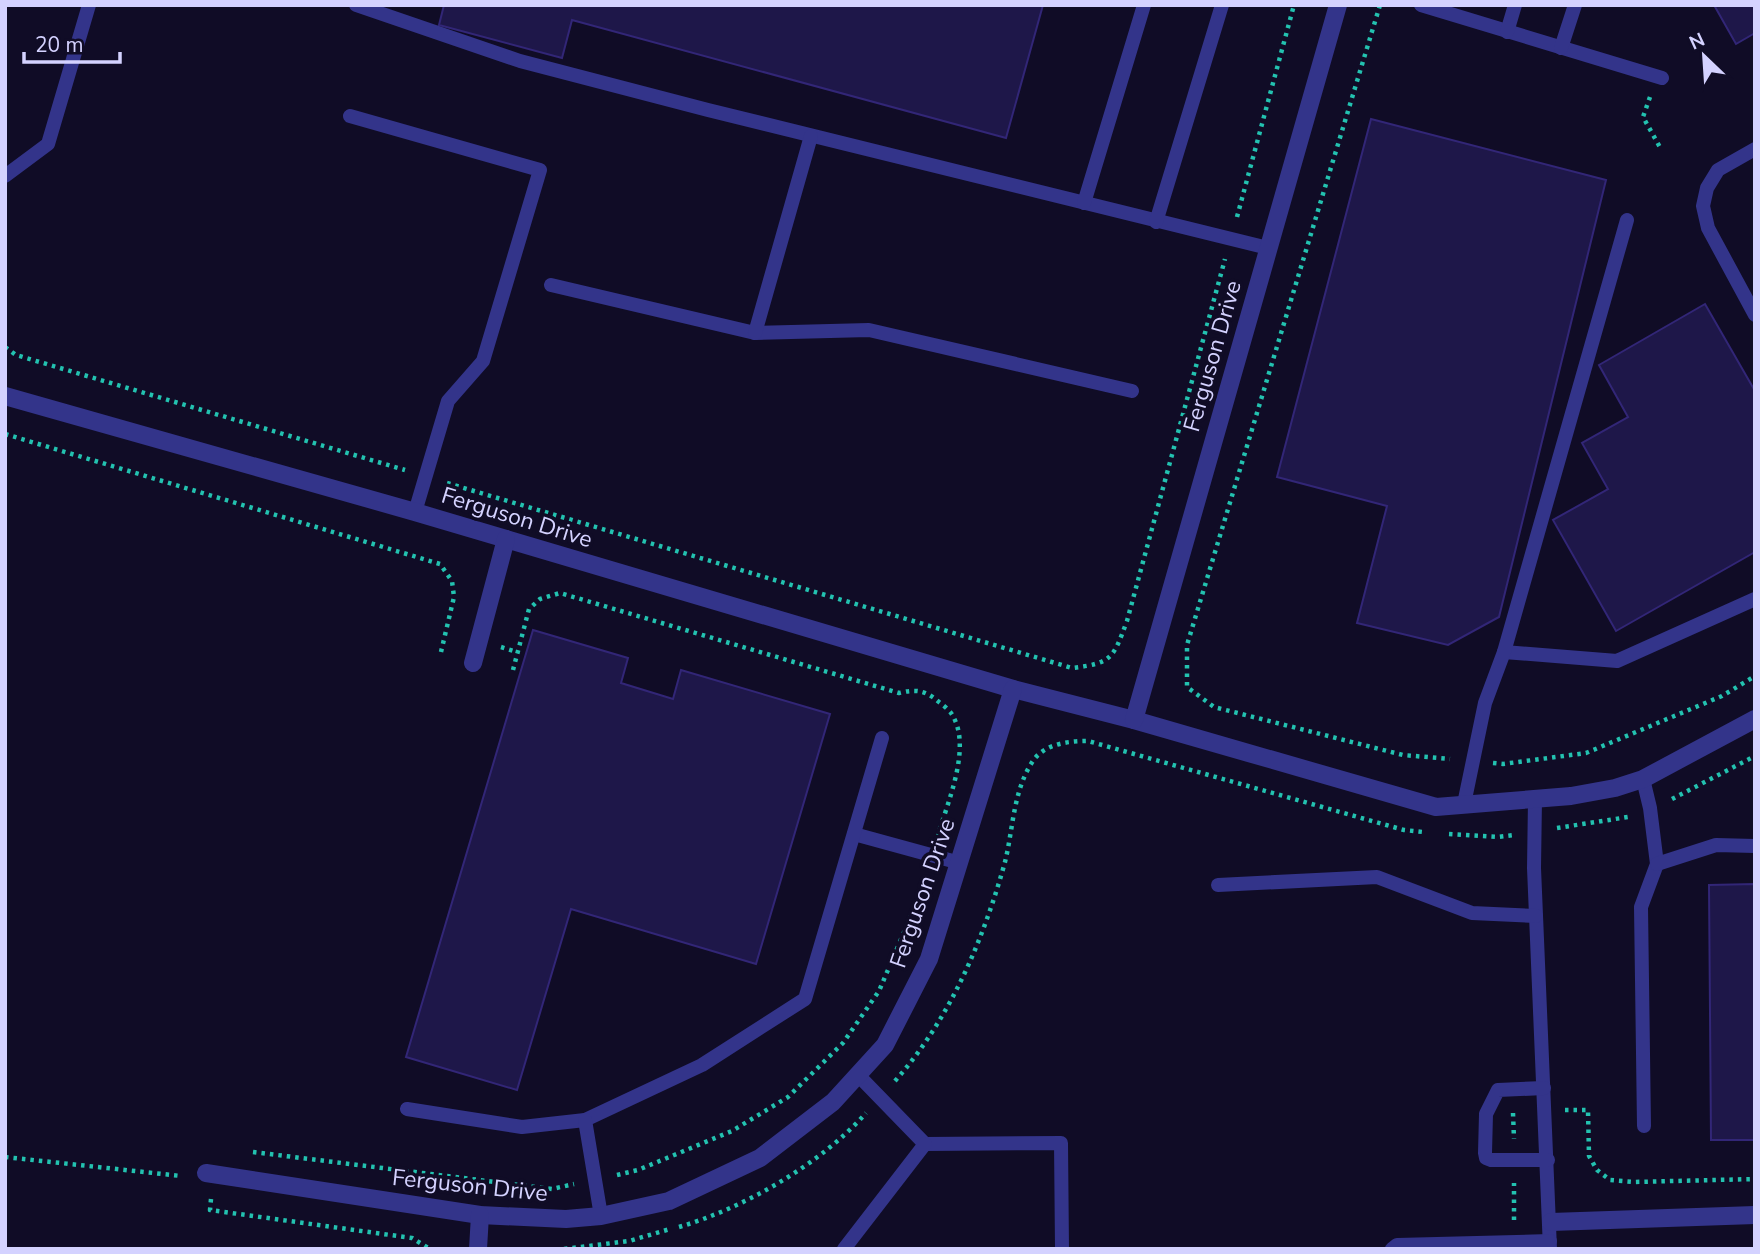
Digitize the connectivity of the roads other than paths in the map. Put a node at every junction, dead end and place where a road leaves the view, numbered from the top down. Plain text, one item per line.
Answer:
1 (89, 5) edge
2 (356, 5) edge
3 (1144, 5) edge
4 (1222, 5) edge
5 (1338, 5) edge
6 (1421, 5) edge
7 (1516, 5) edge
8 (1575, 5) edge
9 (1449, 9) edge
10 (1507, 32) junction
11 (1561, 48) junction
12 (1659, 77) road end
13 (350, 116) dead end
14 (811, 136) junction
15 (1755, 149) edge
16 (5, 176) edge
17 (1084, 203) junction
18 (1627, 220) dead end
19 (1156, 222) junction
20 (1268, 248) junction
21 (551, 285) dead end
22 (1755, 315) edge
23 (755, 333) junction
24 (1132, 391) dead end
25 (5, 396) edge
26 (415, 512) junction
27 (506, 539) junction
28 (1755, 599) edge
29 (1504, 652) junction
30 (473, 663) dead end
31 (1013, 690) junction
32 (1755, 719) edge
33 (1134, 720) junction
34 (882, 738) dead end
35 (1643, 779) junction
36 (1535, 799) junction
37 (1464, 804) junction
38 (854, 835) junction
39 (1755, 846) edge
40 (960, 863) junction
41 (1657, 864) junction
42 (1218, 885) dead end
43 (1536, 916) junction
44 (858, 1075) junction
45 (1544, 1088) junction
46 (407, 1109) dead end
47 (585, 1120) junction
48 (1644, 1126) dead end
49 (925, 1144) junction
50 (1548, 1160) junction
51 (206, 1173) road end
52 (480, 1215) junction
53 (1755, 1215) edge
54 (601, 1216) junction
55 (1551, 1222) junction
56 (1550, 1245) edge
57 (478, 1249) edge
58 (844, 1249) edge
59 (1062, 1249) edge
60 (1392, 1249) edge

1 - 16 lane
2 - 14 lane
3 - 17 lane
4 - 19 lane
5 - 20 street, Ferguson Drive
6 - 9 lane
7 - 10 lane
8 - 11 lane
9 - 10 lane
10 - 11 lane
11 - 12 lane
13 - 26 lane
14 - 17 lane
14 - 23 lane
15 - 22 lane
17 - 19 lane
18 - 29 lane
19 - 20 lane
20 - 33 street, Ferguson Drive
21 - 23 lane
23 - 24 lane
25 - 26 street, Ferguson Drive
26 - 27 street, Ferguson Drive
27 - 30 street
27 - 31 street, Ferguson Drive
28 - 29 lane
29 - 37 lane
31 - 33 street, Ferguson Drive
31 - 40 street, Ferguson Drive
32 - 35 street, Ferguson Drive
33 - 37 street, Ferguson Drive
34 - 38 lane
35 - 36 street, Ferguson Drive
35 - 41 lane
36 - 37 street, Ferguson Drive
36 - 43 lane
38 - 40 lane
38 - 47 lane
39 - 41 lane
40 - 44 street, Ferguson Drive
41 - 48 lane
42 - 43 lane
43 - 45 lane
44 - 49 lane
44 - 54 street, Ferguson Drive
45 - 50 lane
45 - 50 lane
46 - 47 lane
47 - 54 lane
49 - 58 lane
49 - 59 lane
50 - 55 lane
51 - 52 street, Ferguson Drive
52 - 54 street, Ferguson Drive
52 - 57 street
53 - 55 street
55 - 56 lane
56 - 60 lane

